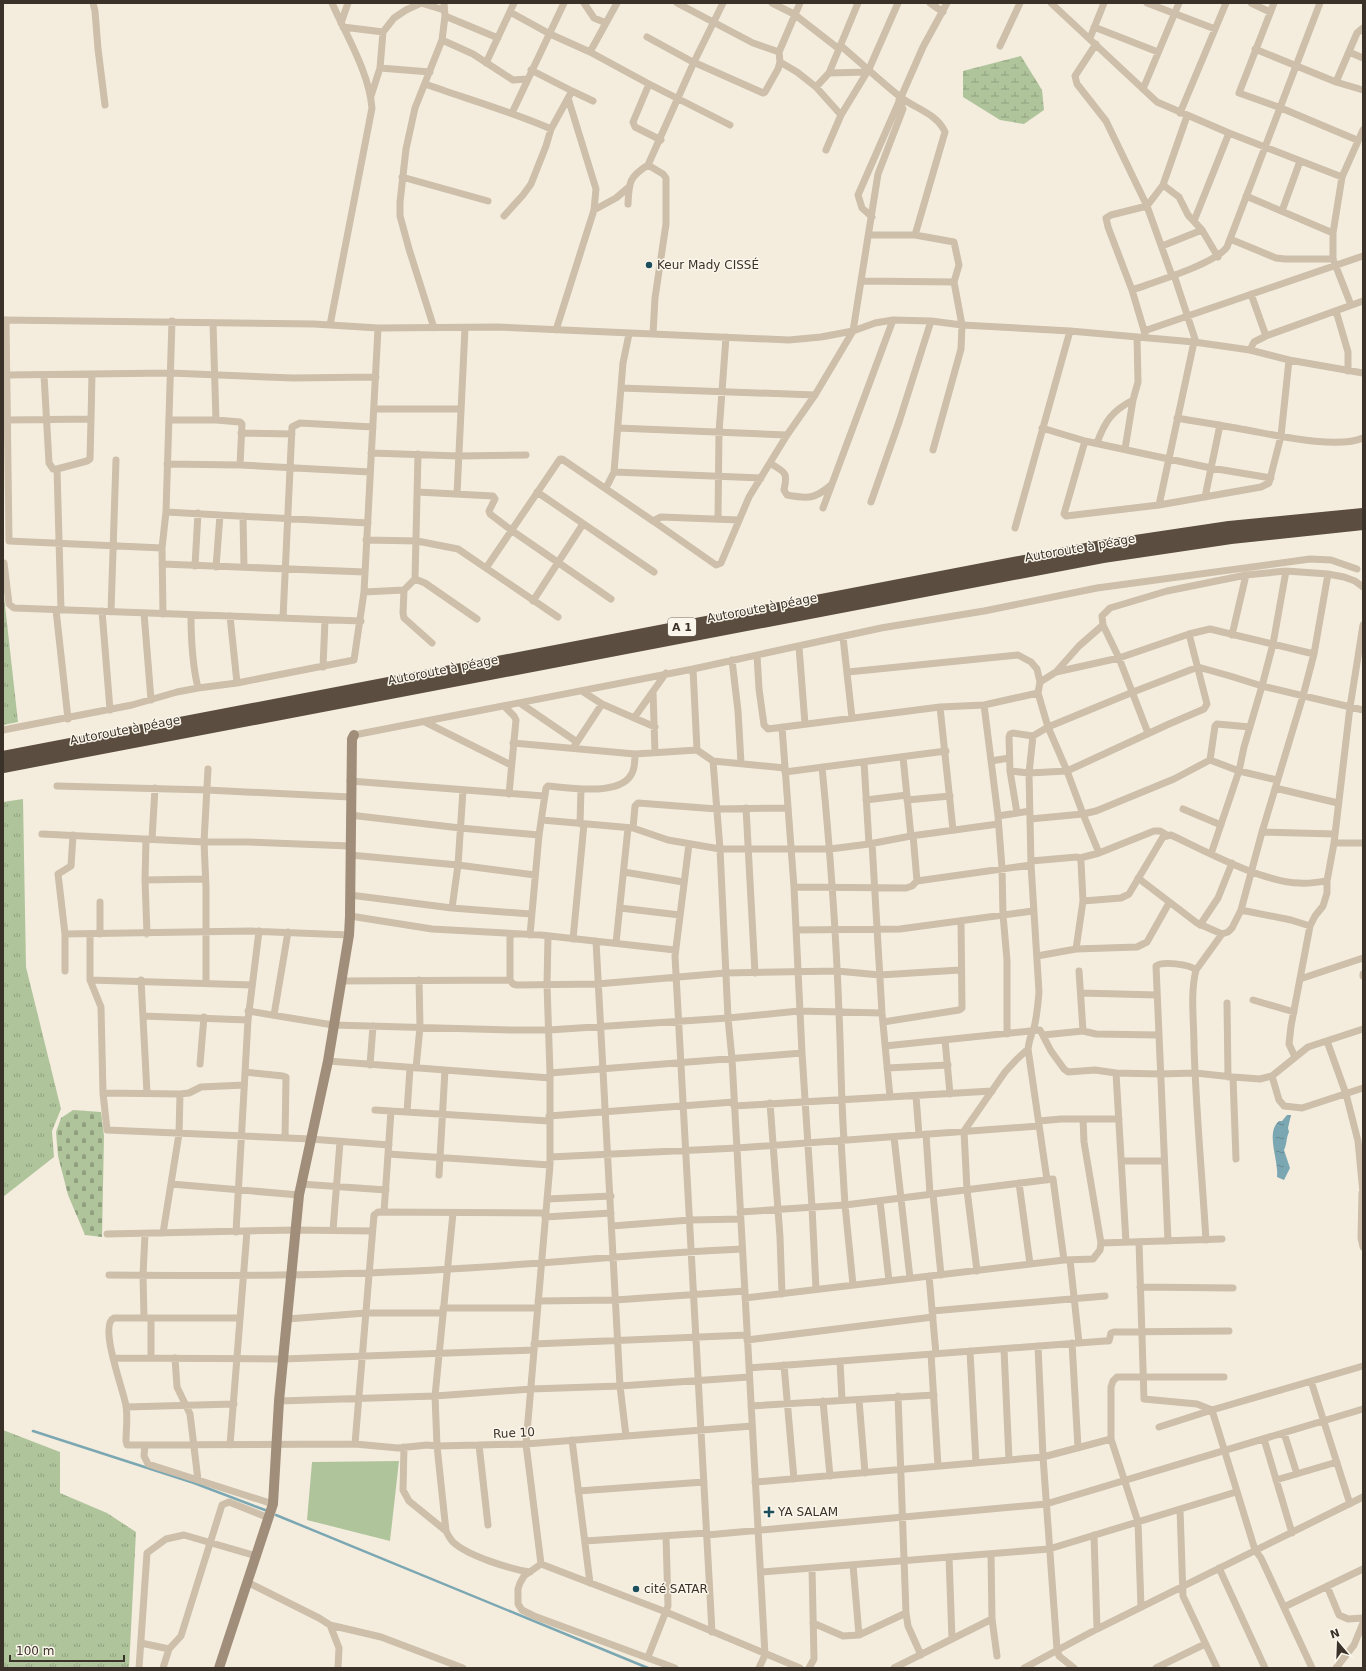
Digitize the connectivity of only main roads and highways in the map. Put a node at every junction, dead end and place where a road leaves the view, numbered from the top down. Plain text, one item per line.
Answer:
1 (1363, 514) edge
2 (1363, 524) edge
3 (3, 757) edge
4 (3, 768) edge

1 - 3 highway, A 1
2 - 4 highway, Autoroute à péage / A 1

